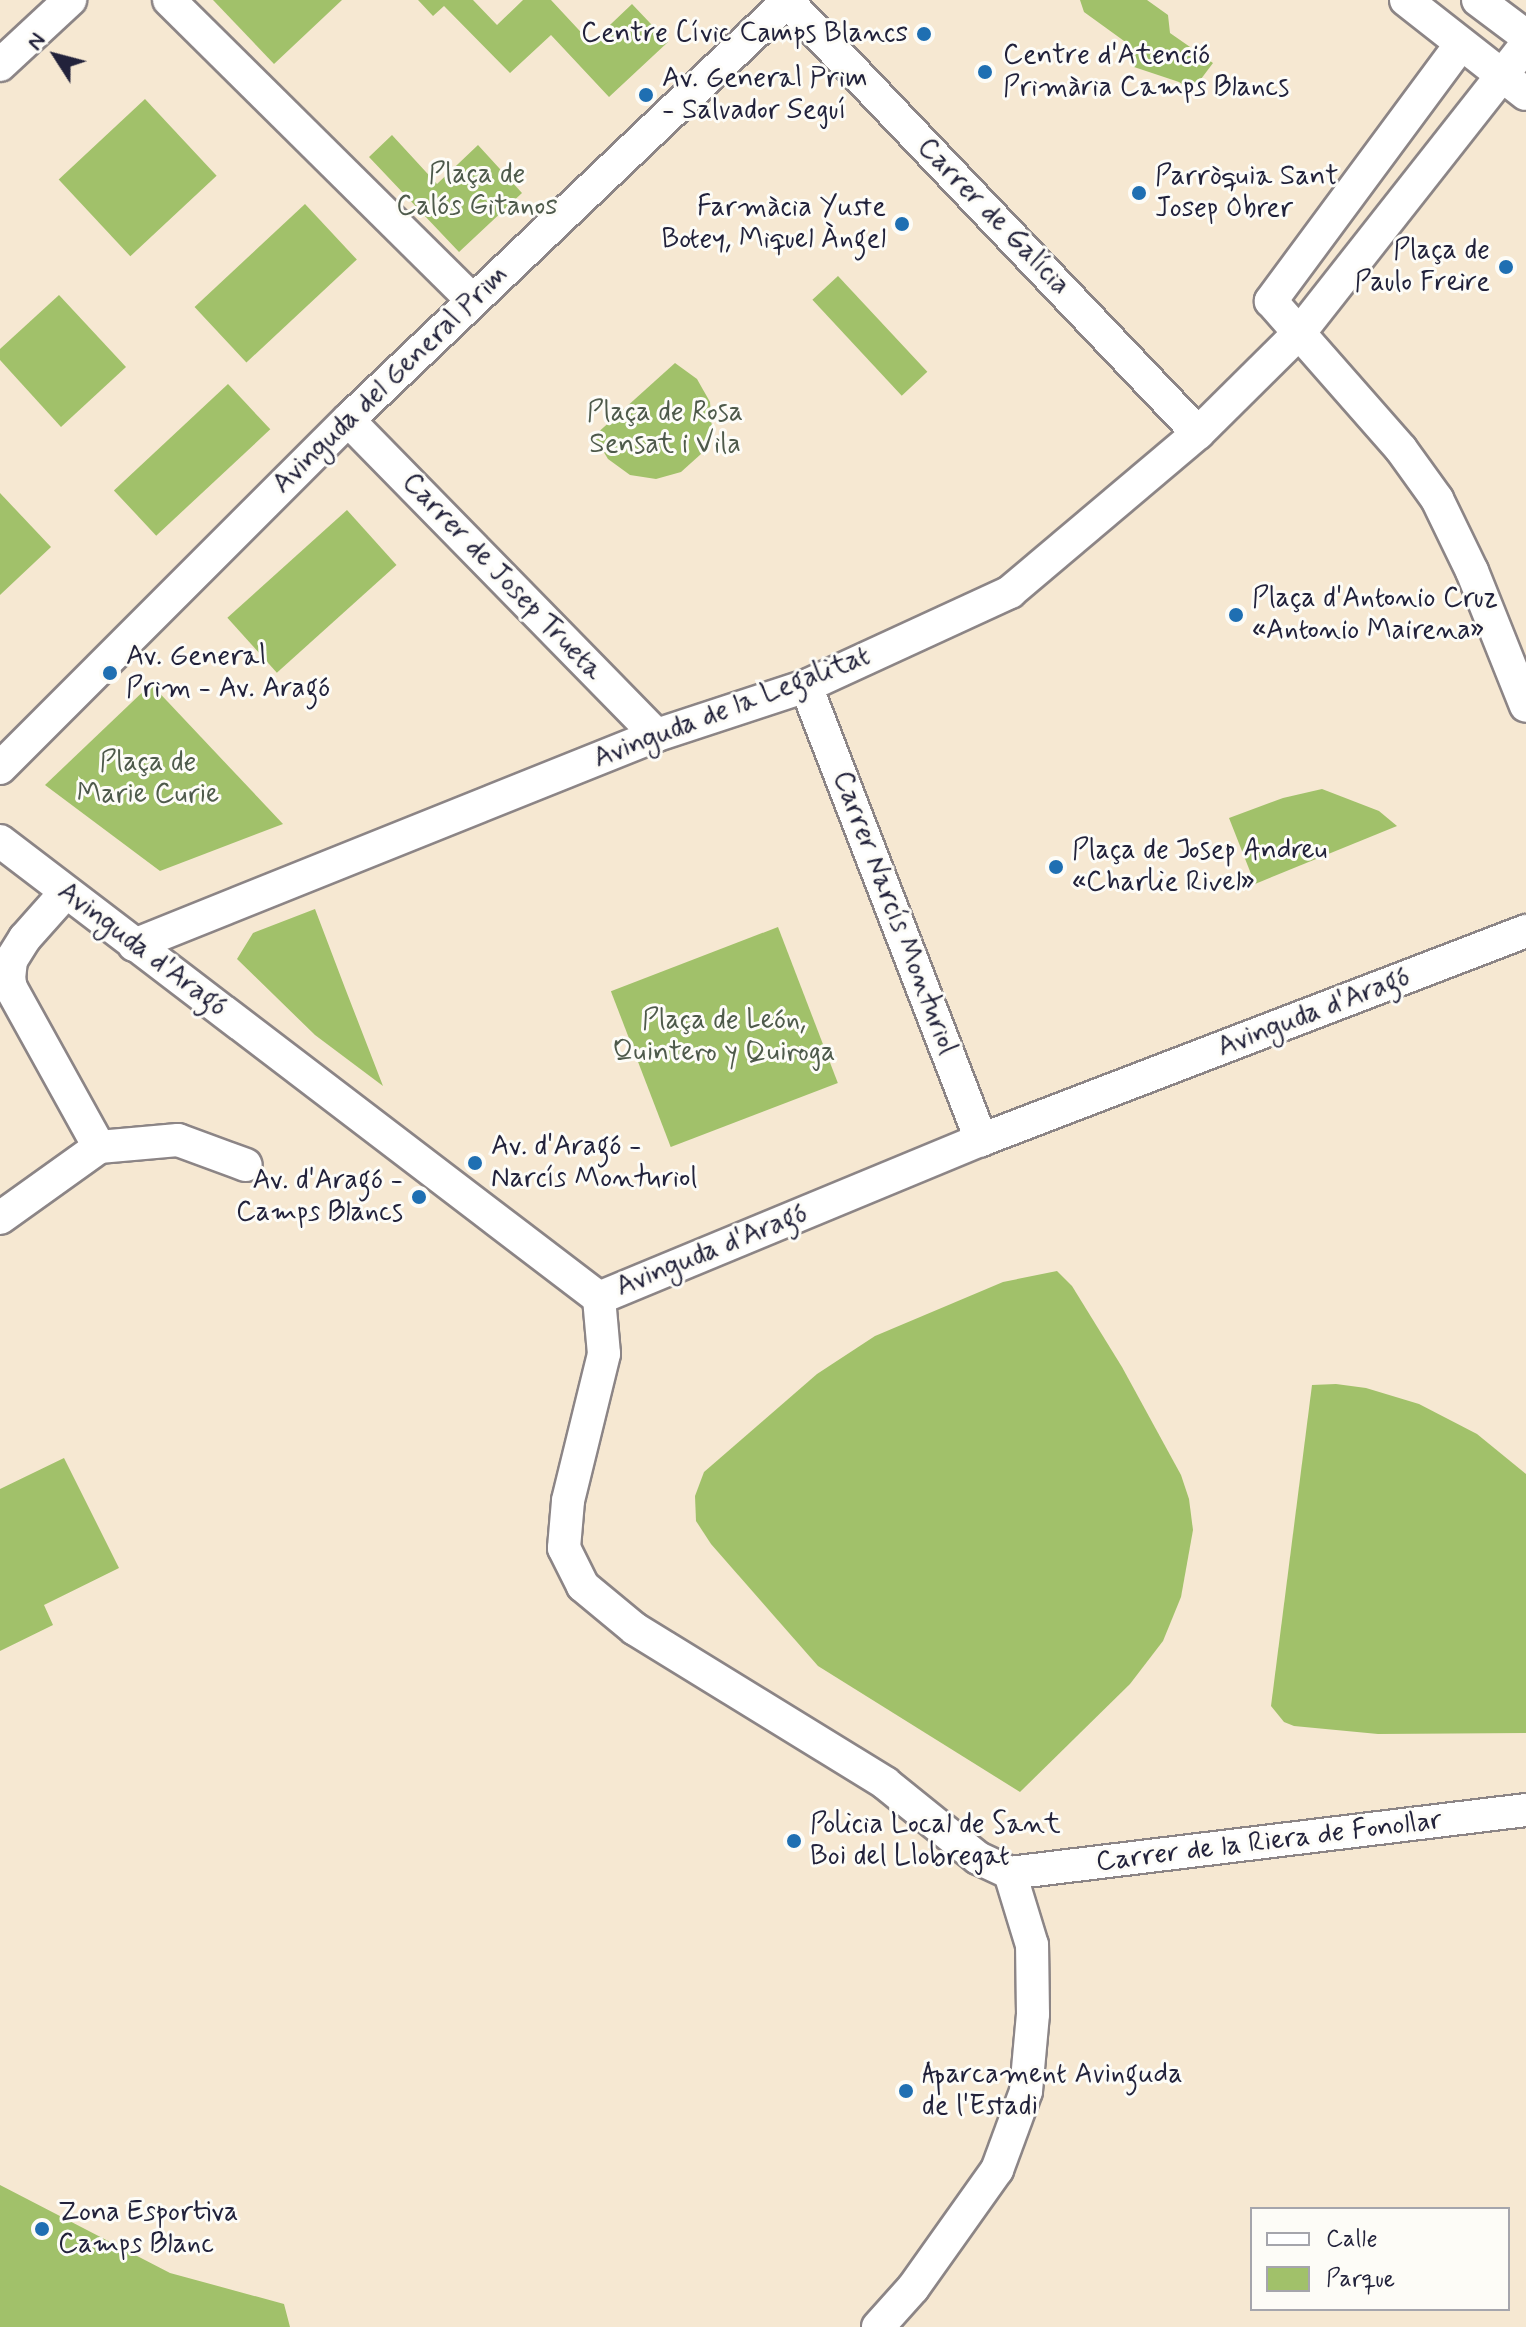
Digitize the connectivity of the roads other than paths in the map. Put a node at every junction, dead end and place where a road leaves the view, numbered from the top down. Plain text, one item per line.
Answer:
1 (70, 0) edge
2 (169, 0) edge
3 (1406, 0) edge
4 (1478, 0) edge
5 (788, 1) edge
6 (1526, 36) edge
7 (1461, 44) junction
8 (1526, 45) edge
9 (0, 65) edge
10 (1514, 84) edge
11 (472, 300) junction
12 (1300, 332) junction
13 (348, 420) junction
14 (1198, 433) junction
15 (806, 686) junction
16 (1526, 706) edge
17 (657, 735) junction
18 (0, 768) edge
19 (0, 841) edge
20 (66, 892) junction
21 (1526, 931) edge
22 (134, 945) junction
23 (981, 1140) junction
24 (99, 1147) junction
25 (246, 1165) dead end
26 (0, 1218) edge
27 (599, 1298) junction
28 (1526, 1810) edge
29 (1010, 1873) junction
30 (878, 2327) edge

1 - 9 street
2 - 11 street
3 - 7 street
4 - 6 street
5 - 11 street, Avinguda del General Prim
5 - 14 street, Carrer de Galícia
7 - 10 street
7 - 12 street
8 - 10 street, Avinguda de la Legalitat
10 - 12 street, Avinguda de la Legalitat
11 - 13 street, Avinguda del General Prim
12 - 14 street, Avinguda de la Legalitat
12 - 16 street
13 - 17 street, Carrer de Josep Trueta
13 - 18 street, Avinguda del General Prim
14 - 15 street, Avinguda de la Legalitat
15 - 17 street, Avinguda de la Legalitat
15 - 23 street, Carrer Narcís Monturiol
17 - 22 street, Avinguda de la Legalitat
19 - 20 street, Avinguda d'Aragó
20 - 22 street, Avinguda d'Aragó
20 - 24 street
21 - 23 street, Avinguda d'Aragó
22 - 27 street, Avinguda d'Aragó
23 - 27 street, Avinguda d'Aragó
24 - 25 street
24 - 26 street
27 - 29 street
28 - 29 street, Carrer de la Riera de Fonollar
29 - 30 street

